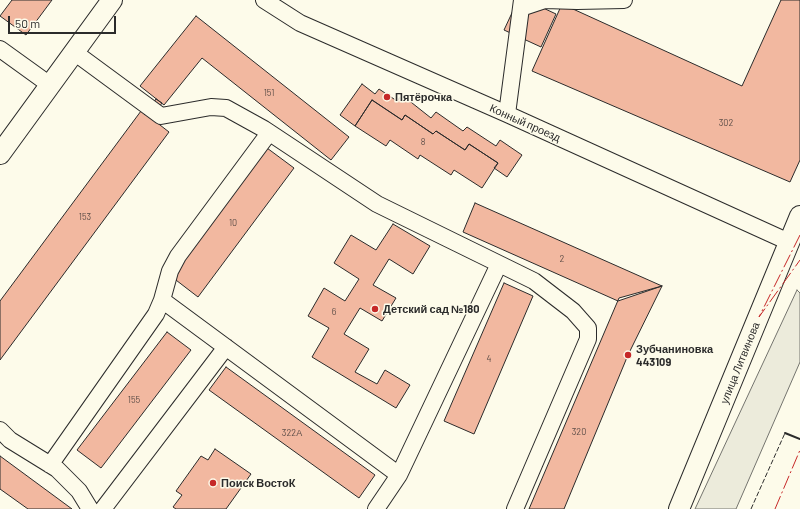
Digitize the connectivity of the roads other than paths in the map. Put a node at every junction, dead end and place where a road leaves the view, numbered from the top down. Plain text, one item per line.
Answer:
1 (112, 0) edge
2 (264, 0) edge
3 (624, 0) edge
4 (521, 4) edge
5 (0, 48) edge
6 (74, 52) junction
7 (50, 85) junction
8 (507, 114) junction
9 (269, 133) junction
10 (0, 154) edge
11 (800, 216) edge
12 (789, 242) junction
13 (499, 264) junction
14 (162, 300) junction
15 (226, 347) junction
16 (0, 430) edge
17 (50, 465) junction
18 (399, 475) junction
19 (90, 509) edge
20 (103, 509) edge
21 (376, 509) edge
22 (515, 509) edge
23 (679, 509) edge

1 - 6 main road
2 - 8 street, Конный проезд
3 - 4 street
4 - 8 street
5 - 7 street
6 - 7 main road
6 - 9 street
7 - 10 main road
8 - 12 street, Конный проезд
9 - 13 street
9 - 14 street
11 - 12 main road, улица Литвинова
12 - 23 main road, улица Литвинова
13 - 18 street
13 - 22 street
14 - 15 street
14 - 17 street
15 - 18 street
15 - 20 street
16 - 17 street
17 - 19 street
18 - 21 street

